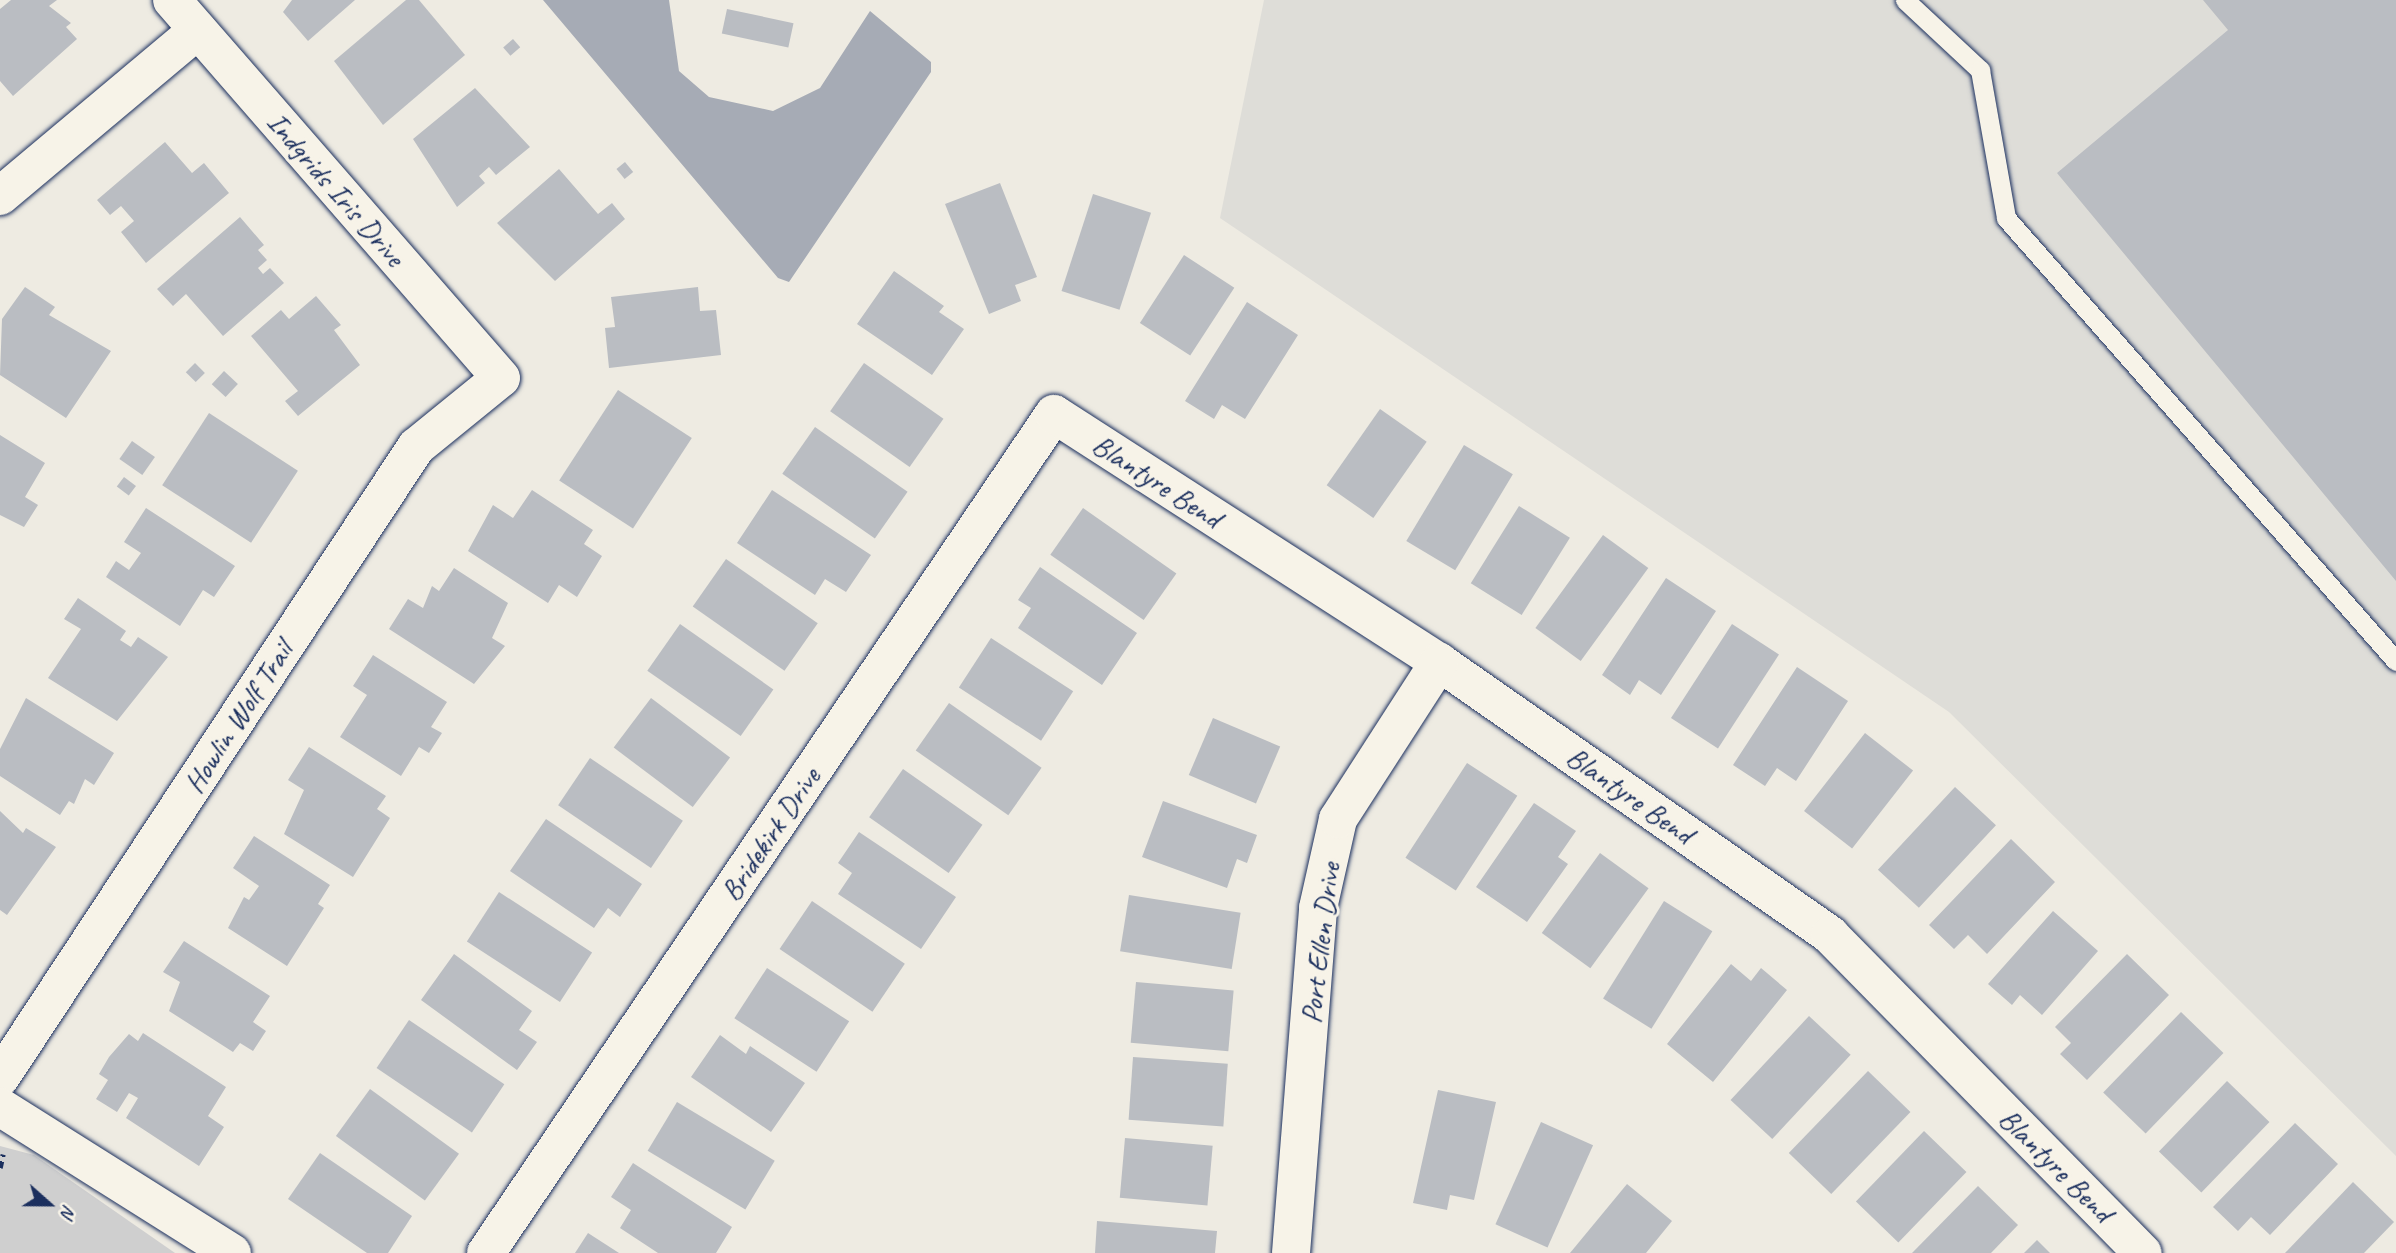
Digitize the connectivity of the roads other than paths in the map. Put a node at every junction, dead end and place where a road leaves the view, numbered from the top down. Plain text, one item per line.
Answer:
1 (172, 0) edge
2 (1905, 0) edge
3 (198, 30) junction
4 (0, 196) edge
5 (501, 378) joint
6 (1054, 414) joint
7 (2396, 661) edge
8 (1439, 662) junction
9 (0, 1078) edge
10 (0, 1107) edge
11 (232, 1253) edge
12 (486, 1253) edge
13 (1291, 1253) edge
14 (2143, 1253) edge

1 - 3 street, Indgrids Iris Drive
2 - 7 lane
3 - 4 street
3 - 5 street, Indgrids Iris Drive
5 - 9 street, Howlin Wolf Trail
6 - 8 street, Blantyre Bend
6 - 12 street, Bridekirk Drive
8 - 13 street, Port Ellen Drive
8 - 14 street, Blantyre Bend
10 - 11 street

